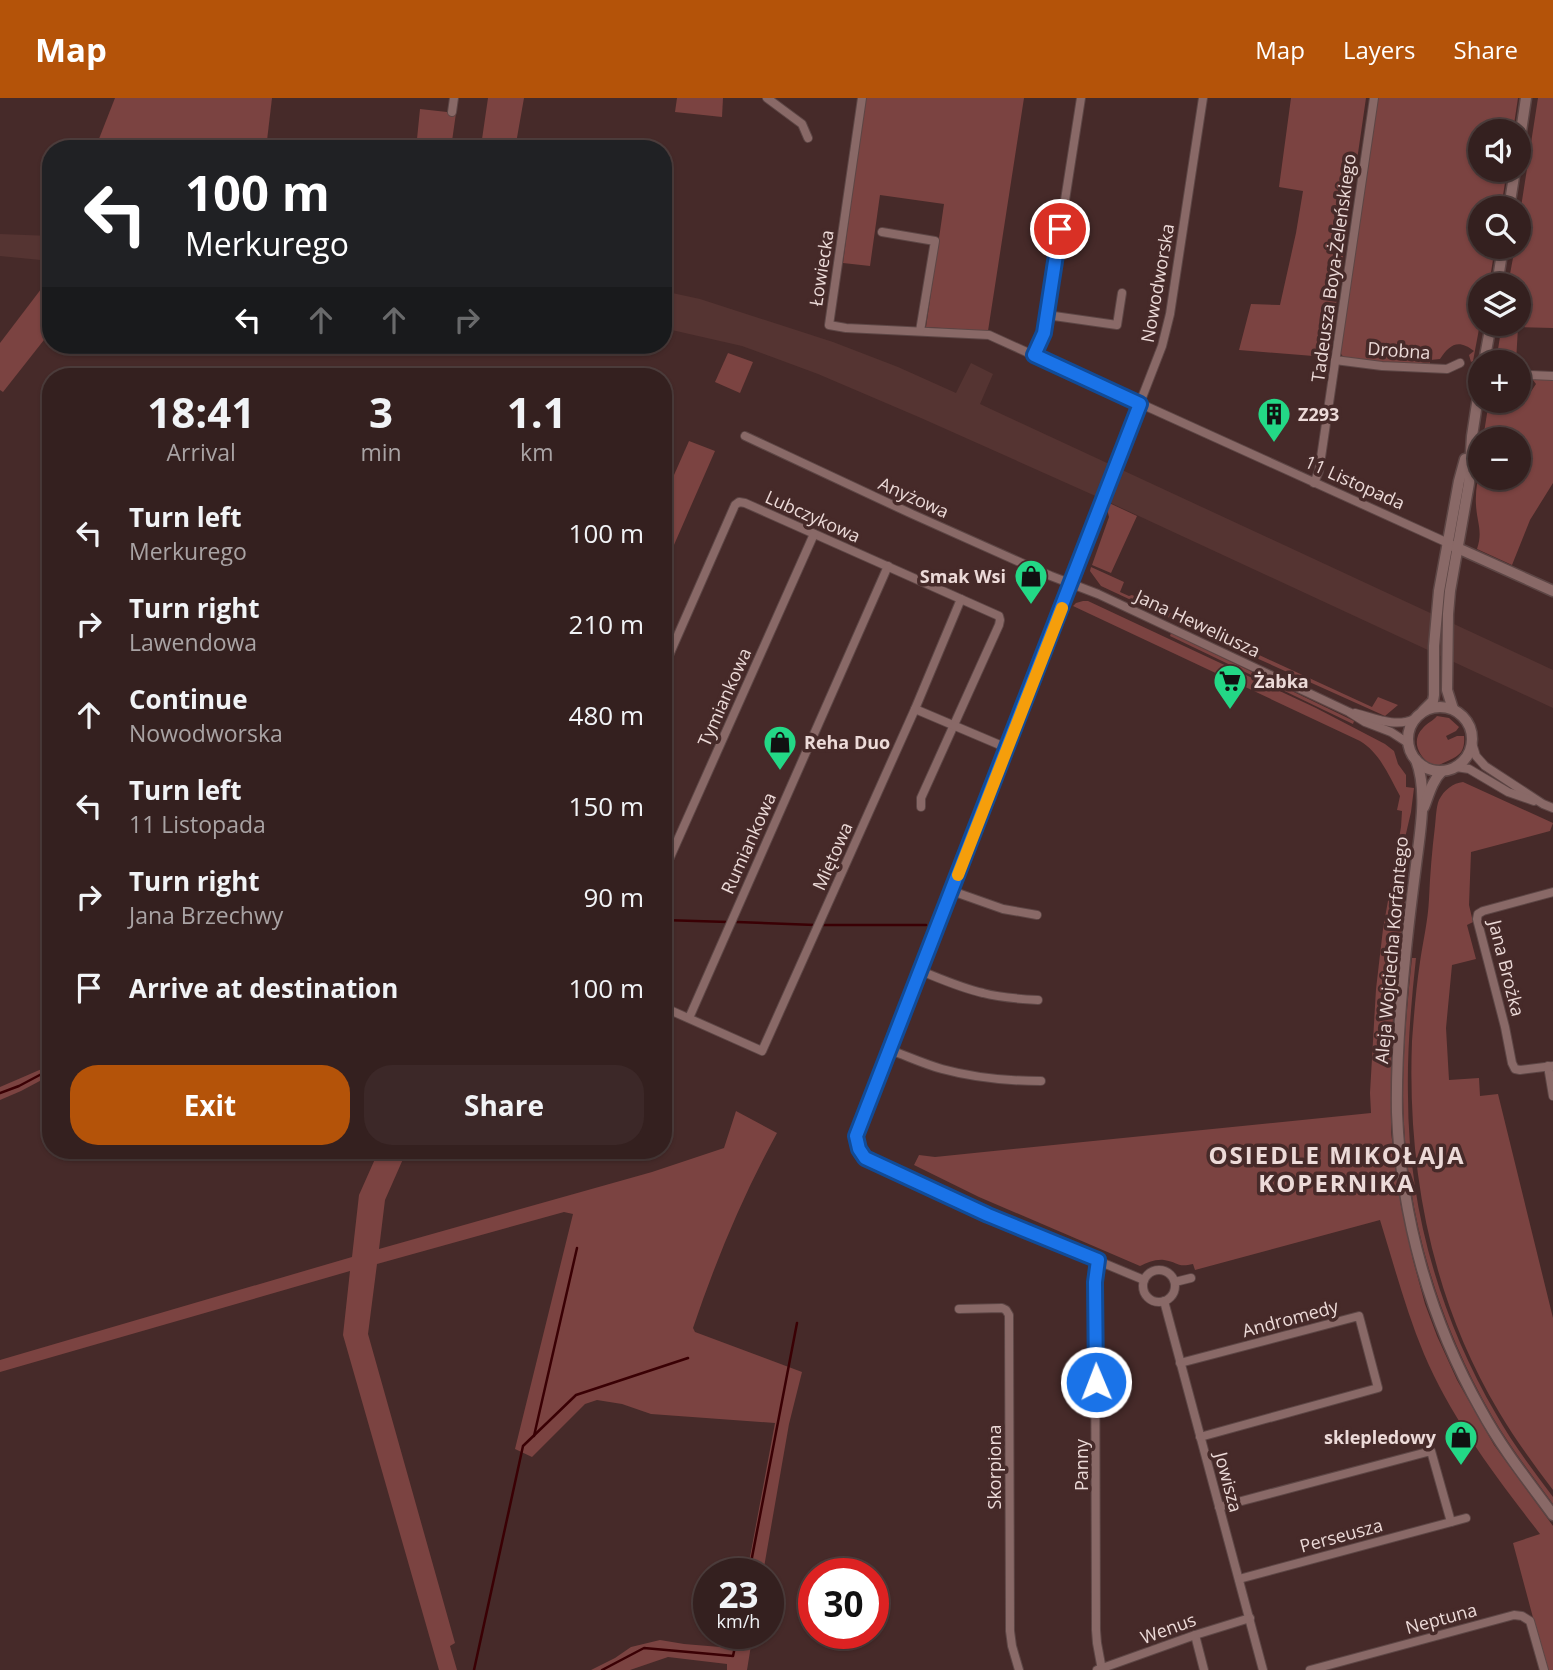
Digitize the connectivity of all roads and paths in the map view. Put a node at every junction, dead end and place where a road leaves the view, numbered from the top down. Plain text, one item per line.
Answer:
1 (454, 98) edge
2 (767, 98) edge
3 (862, 98) edge
4 (1081, 98) edge
5 (1203, 98) edge
6 (1374, 98) edge
7 (1526, 98) edge
8 (452, 111) dead end
9 (1523, 119) edge
10 (808, 138) dead end
11 (882, 232) dead end
12 (1122, 293) dead end
13 (1047, 315) junction
14 (920, 331) junction
15 (989, 335) joint
16 (1034, 355) junction
17 (1335, 360) junction
18 (1460, 363) dead end
19 (1531, 375) edge
20 (1553, 376) edge
21 (1140, 404) junction
22 (1476, 413) edge
23 (745, 436) dead end
24 (1314, 483) junction
25 (814, 534) junction
26 (1453, 546) junction
27 (888, 566) junction
28 (1071, 583) junction
29 (1553, 591) edge
30 (961, 600) junction
31 (672, 648) edge
32 (915, 709) junction
33 (1454, 709) junction
34 (1423, 711) junction
35 (1349, 712) junction
36 (1414, 719) junction
37 (953, 725) junction
38 (1408, 743) junction
39 (1472, 743) junction
40 (1007, 748) junction
41 (1416, 760) junction
42 (1456, 767) junction
43 (1442, 771) junction
44 (1543, 804) junction
45 (921, 807) dead end
46 (1553, 808) edge
47 (1422, 813) junction
48 (672, 853) edge
49 (952, 891) junction
50 (1553, 892) edge
51 (1037, 915) dead end
52 (921, 971) junction
53 (1038, 1000) dead end
54 (672, 1011) edge
55 (689, 1018) junction
56 (890, 1050) junction
57 (1550, 1066) edge
58 (1041, 1081) dead end
59 (1553, 1096) edge
60 (1098, 1260) junction
61 (1191, 1278) dead end
62 (1144, 1280) junction
63 (1175, 1282) junction
64 (1164, 1301) junction
65 (959, 1309) dead end
66 (1180, 1363) junction
67 (1200, 1437) junction
68 (1220, 1507) junction
69 (1553, 1515) edge
70 (1466, 1518) dead end
71 (1451, 1522) junction
72 (1239, 1579) junction
73 (1250, 1618) junction
74 (1195, 1635) junction
75 (1019, 1670) edge
76 (1100, 1670) edge
77 (1204, 1670) edge
78 (1263, 1670) edge
79 (1310, 1670) edge
80 (1544, 1670) edge

1 - 8 street
2 - 10 street
3 - 14 street, Łowiecka
4 - 13 street
5 - 21 street, Nowodworska
6 - 17 street, Tadeusza Boya-Żeleńskiego
7 - 9 main road
11 - 14 street
12 - 13 street
13 - 16 street
14 - 15 street, Łowiecka
15 - 16 street, 11 Listopada
16 - 21 street, 11 Listopada
17 - 18 street, Drobna
17 - 24 street, Tadeusza Boya-Żeleńskiego
19 - 20 street
21 - 24 street, 11 Listopada
21 - 28 street, Nowodworska
22 - 26 main road
23 - 28 street, Anyżowa
24 - 26 street, 11 Listopada
25 - 27 street, Lubczykowa
25 - 31 street, Lubczykowa
25 - 48 street, Tymiankowa
26 - 29 main road, 11 Listopada
26 - 33 main road
26 - 34 main road
27 - 30 street, Lubczykowa
27 - 55 street, Rumiankowa
28 - 35 street, Jana Heweliusza
28 - 40 street, Nowodworska
30 - 32 street, Miętowa
30 - 37 street, Lubczykowa
32 - 37 street
32 - 55 street, Miętowa
33 - 34 main road
33 - 39 main road
34 - 36 main road
35 - 36 street, Jana Heweliusza
35 - 38 street, Jana Heweliusza
36 - 38 main road
37 - 40 street
37 - 45 street
38 - 41 main road
39 - 42 main road
39 - 44 street
40 - 49 street, Nowodworska
41 - 43 main road
41 - 47 main road, Aleja Wojciecha Korfantego
42 - 43 main road
42 - 44 street
43 - 47 main road, Aleja Wojciecha Korfantego
44 - 46 street
47 - 69 main road, Aleja Wojciecha Korfantego
49 - 51 street
49 - 52 street, Nowodworska
50 - 57 street, Jana Brożka
52 - 53 street
52 - 56 street, Nowodworska
54 - 55 street
56 - 58 street
56 - 60 street, Nowodworska
57 - 59 street
60 - 62 street
60 - 76 street, Panny
61 - 63 street
62 - 63 street
62 - 64 street
63 - 64 street
64 - 66 street, Jowisza
65 - 75 street, Skorpiona
66 - 67 street, Jowisza
66 - 67 street, Andromedy
67 - 68 street, Jowisza
68 - 71 street
68 - 72 street, Jowisza
70 - 71 street, Perseusza
71 - 72 street, Perseusza
72 - 73 street, Jowisza
73 - 74 street, Wenus
73 - 78 street, Jowisza
74 - 76 street, Wenus
74 - 77 street
79 - 80 street, Neptuna

